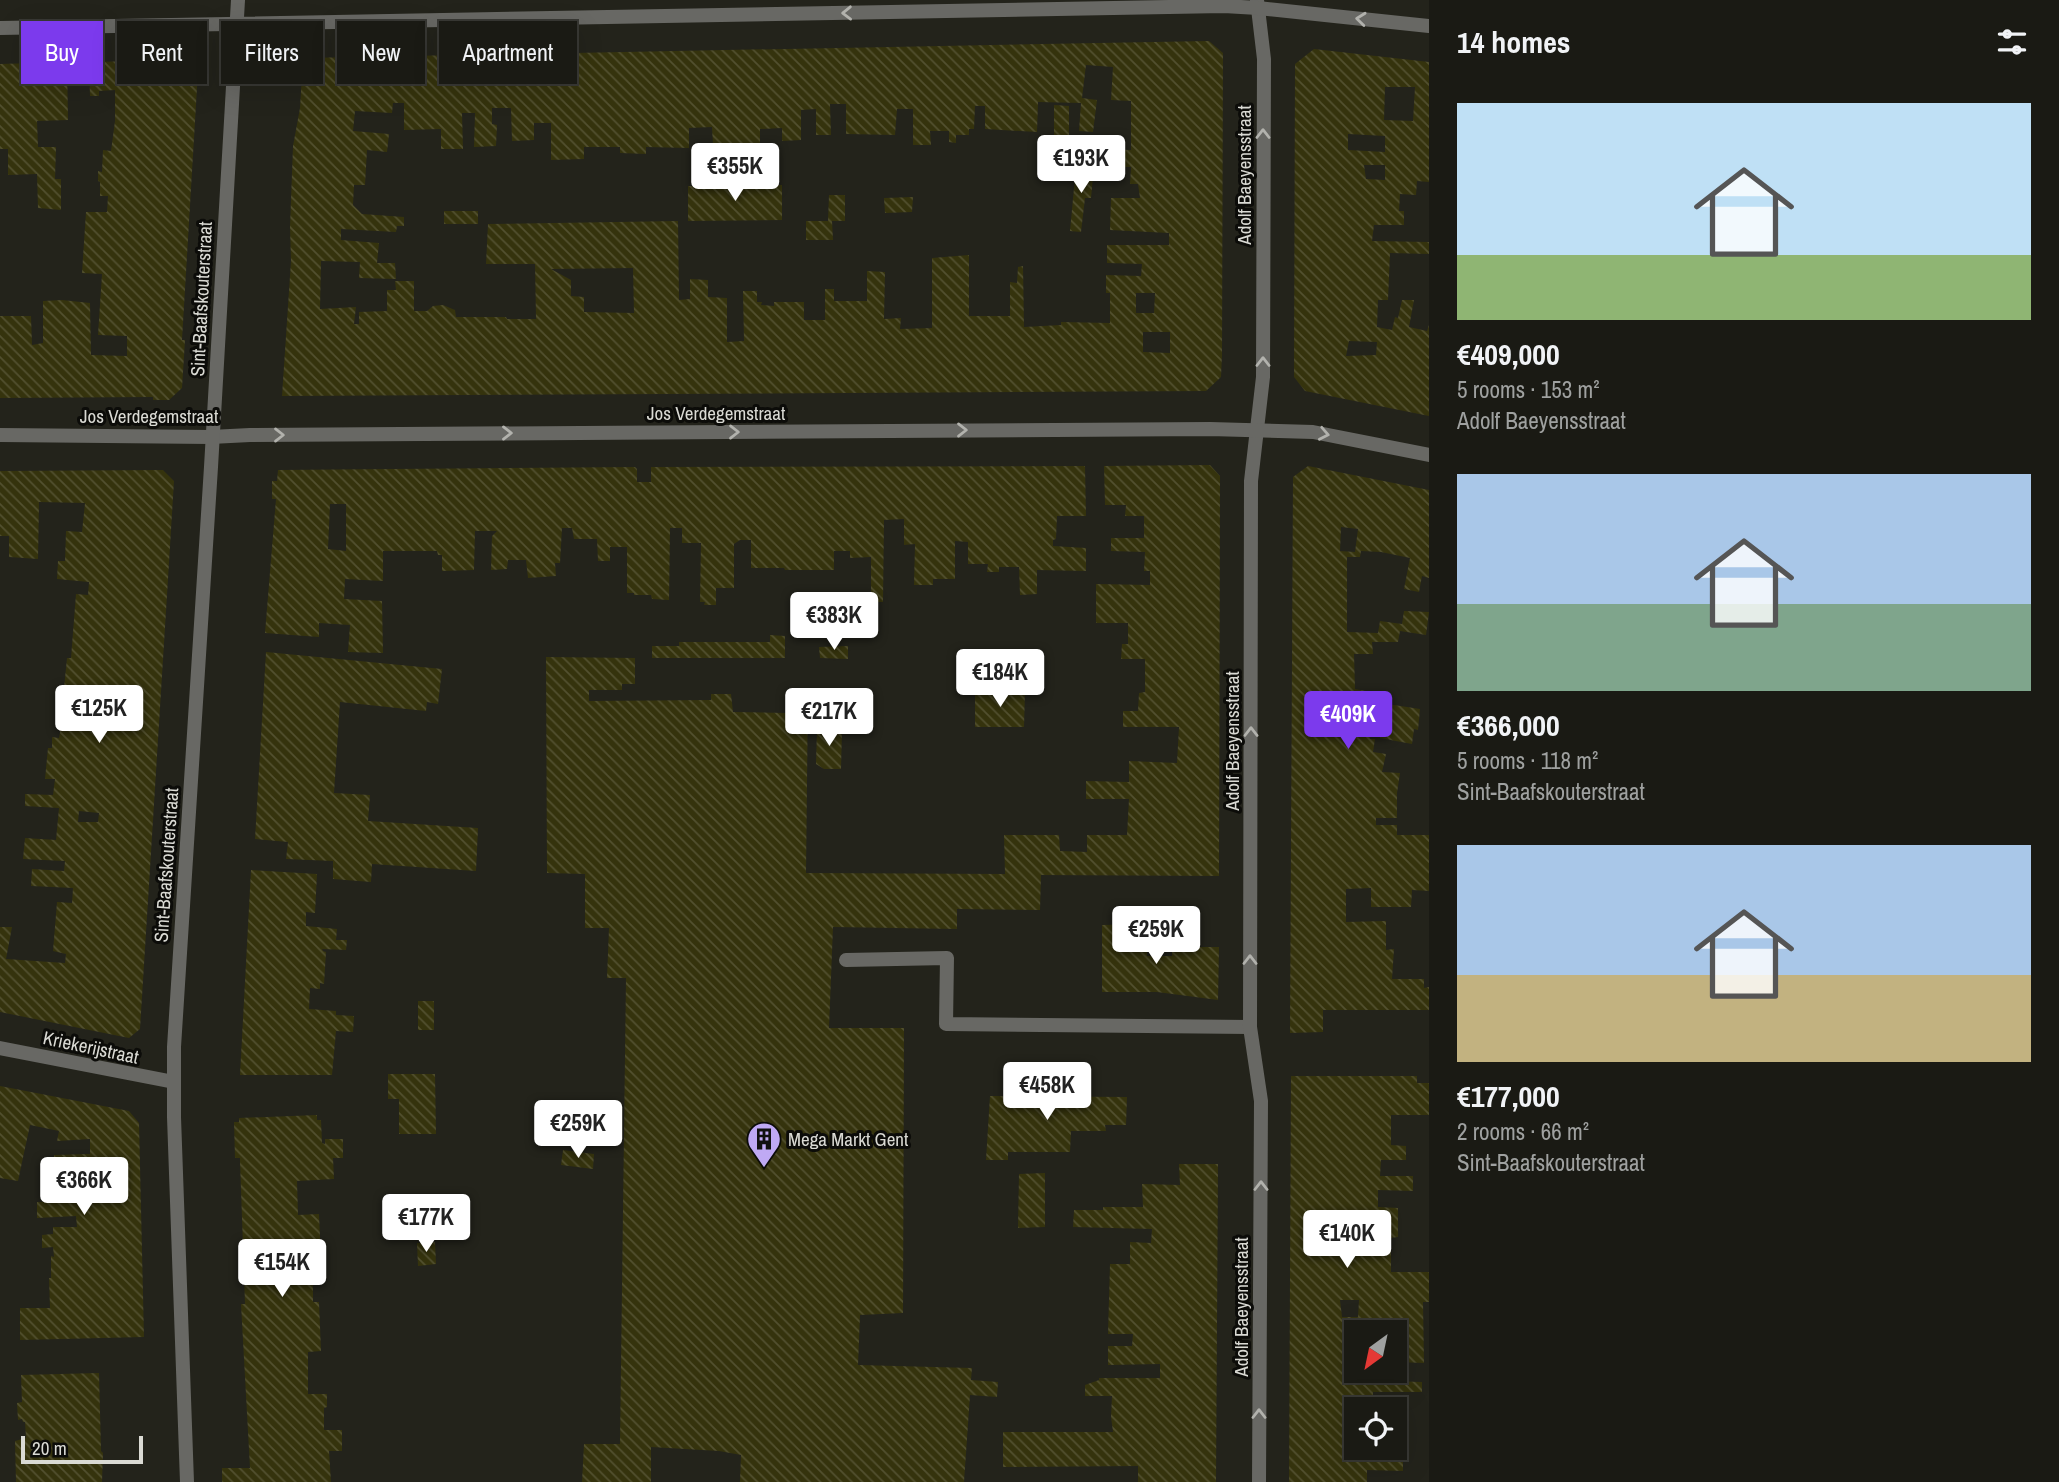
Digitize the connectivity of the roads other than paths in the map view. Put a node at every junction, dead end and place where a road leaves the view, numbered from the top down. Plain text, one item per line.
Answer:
1 (238, 0) edge
2 (1257, 4) edge
3 (236, 21) edge
4 (323, 21) edge
5 (221, 23) edge
6 (1429, 26) edge
7 (0, 28) edge
8 (232, 84) edge
9 (1256, 429) junction
10 (0, 435) edge
11 (211, 437) junction
12 (1429, 455) edge
13 (846, 960) dead end
14 (1250, 1027) junction
15 (0, 1048) edge
16 (173, 1082) junction
17 (187, 1482) edge
18 (1259, 1482) edge

1 - 3 street, Sint-Baafskouterstraat
2 -> 4 street
6 -> 2 street
9 -> 2 street, Adolf Baeyensstraat
5 - 7 street
8 - 11 street, Sint-Baafskouterstraat
11 -> 9 street, Jos Verdegemstraat
9 -> 12 street, Jos Verdegemstraat
14 -> 9 street, Adolf Baeyensstraat
10 - 11 street, Jos Verdegemstraat
11 - 16 street, Sint-Baafskouterstraat
13 - 14 street
18 -> 14 street, Adolf Baeyensstraat
15 - 16 street, Kriekerijstraat
16 - 17 street, Sint-Baafskouterstraat

